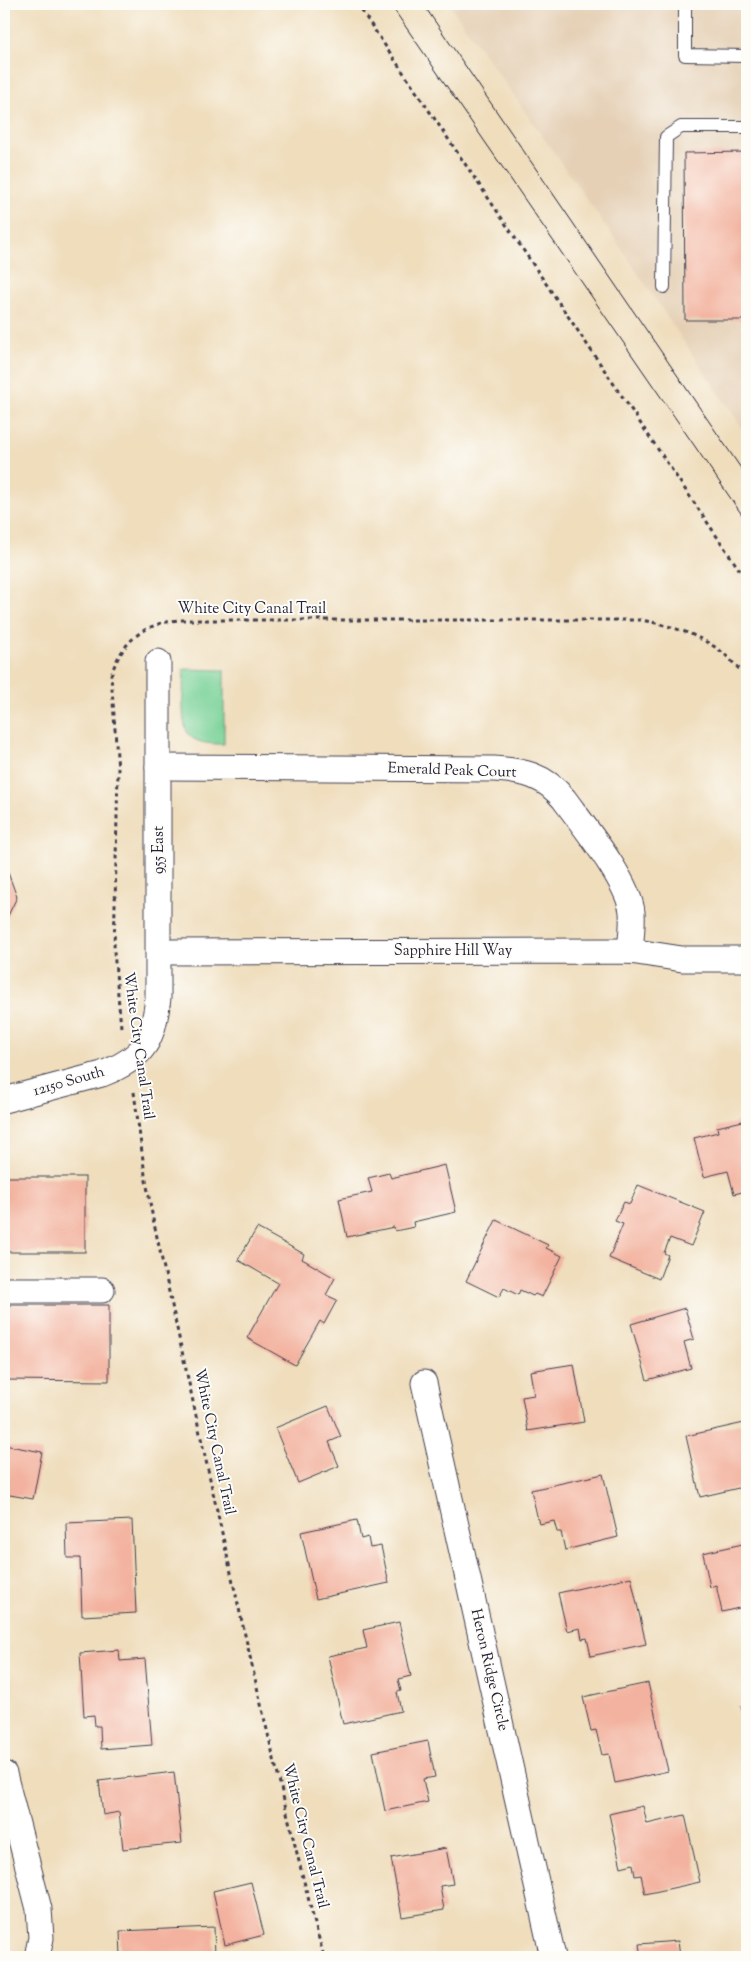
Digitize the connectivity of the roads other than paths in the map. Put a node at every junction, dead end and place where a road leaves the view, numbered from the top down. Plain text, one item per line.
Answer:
1 (685, 4) edge
2 (747, 56) edge
3 (747, 127) edge
4 (664, 287) dead end
5 (158, 662) dead end
6 (158, 768) junction
7 (630, 951) junction
8 (159, 952) junction
9 (747, 959) edge
10 (150, 1037) joint
11 (4, 1100) edge
12 (4, 1290) edge
13 (102, 1290) dead end
14 (424, 1383) dead end
15 (4, 1774) edge
16 (37, 1957) edge
17 (553, 1957) edge

1 - 2 lane
3 - 4 lane
5 - 6 street, 955 East
6 - 7 street, Emerald Peak Court
6 - 8 street, 955 East
7 - 8 street, Sapphire Hill Way
7 - 9 street, Sapphire Hill Way
8 - 10 street, 955 East
10 - 11 street, 12150 South
12 - 13 street
14 - 17 street, Heron Ridge Circle
15 - 16 street

